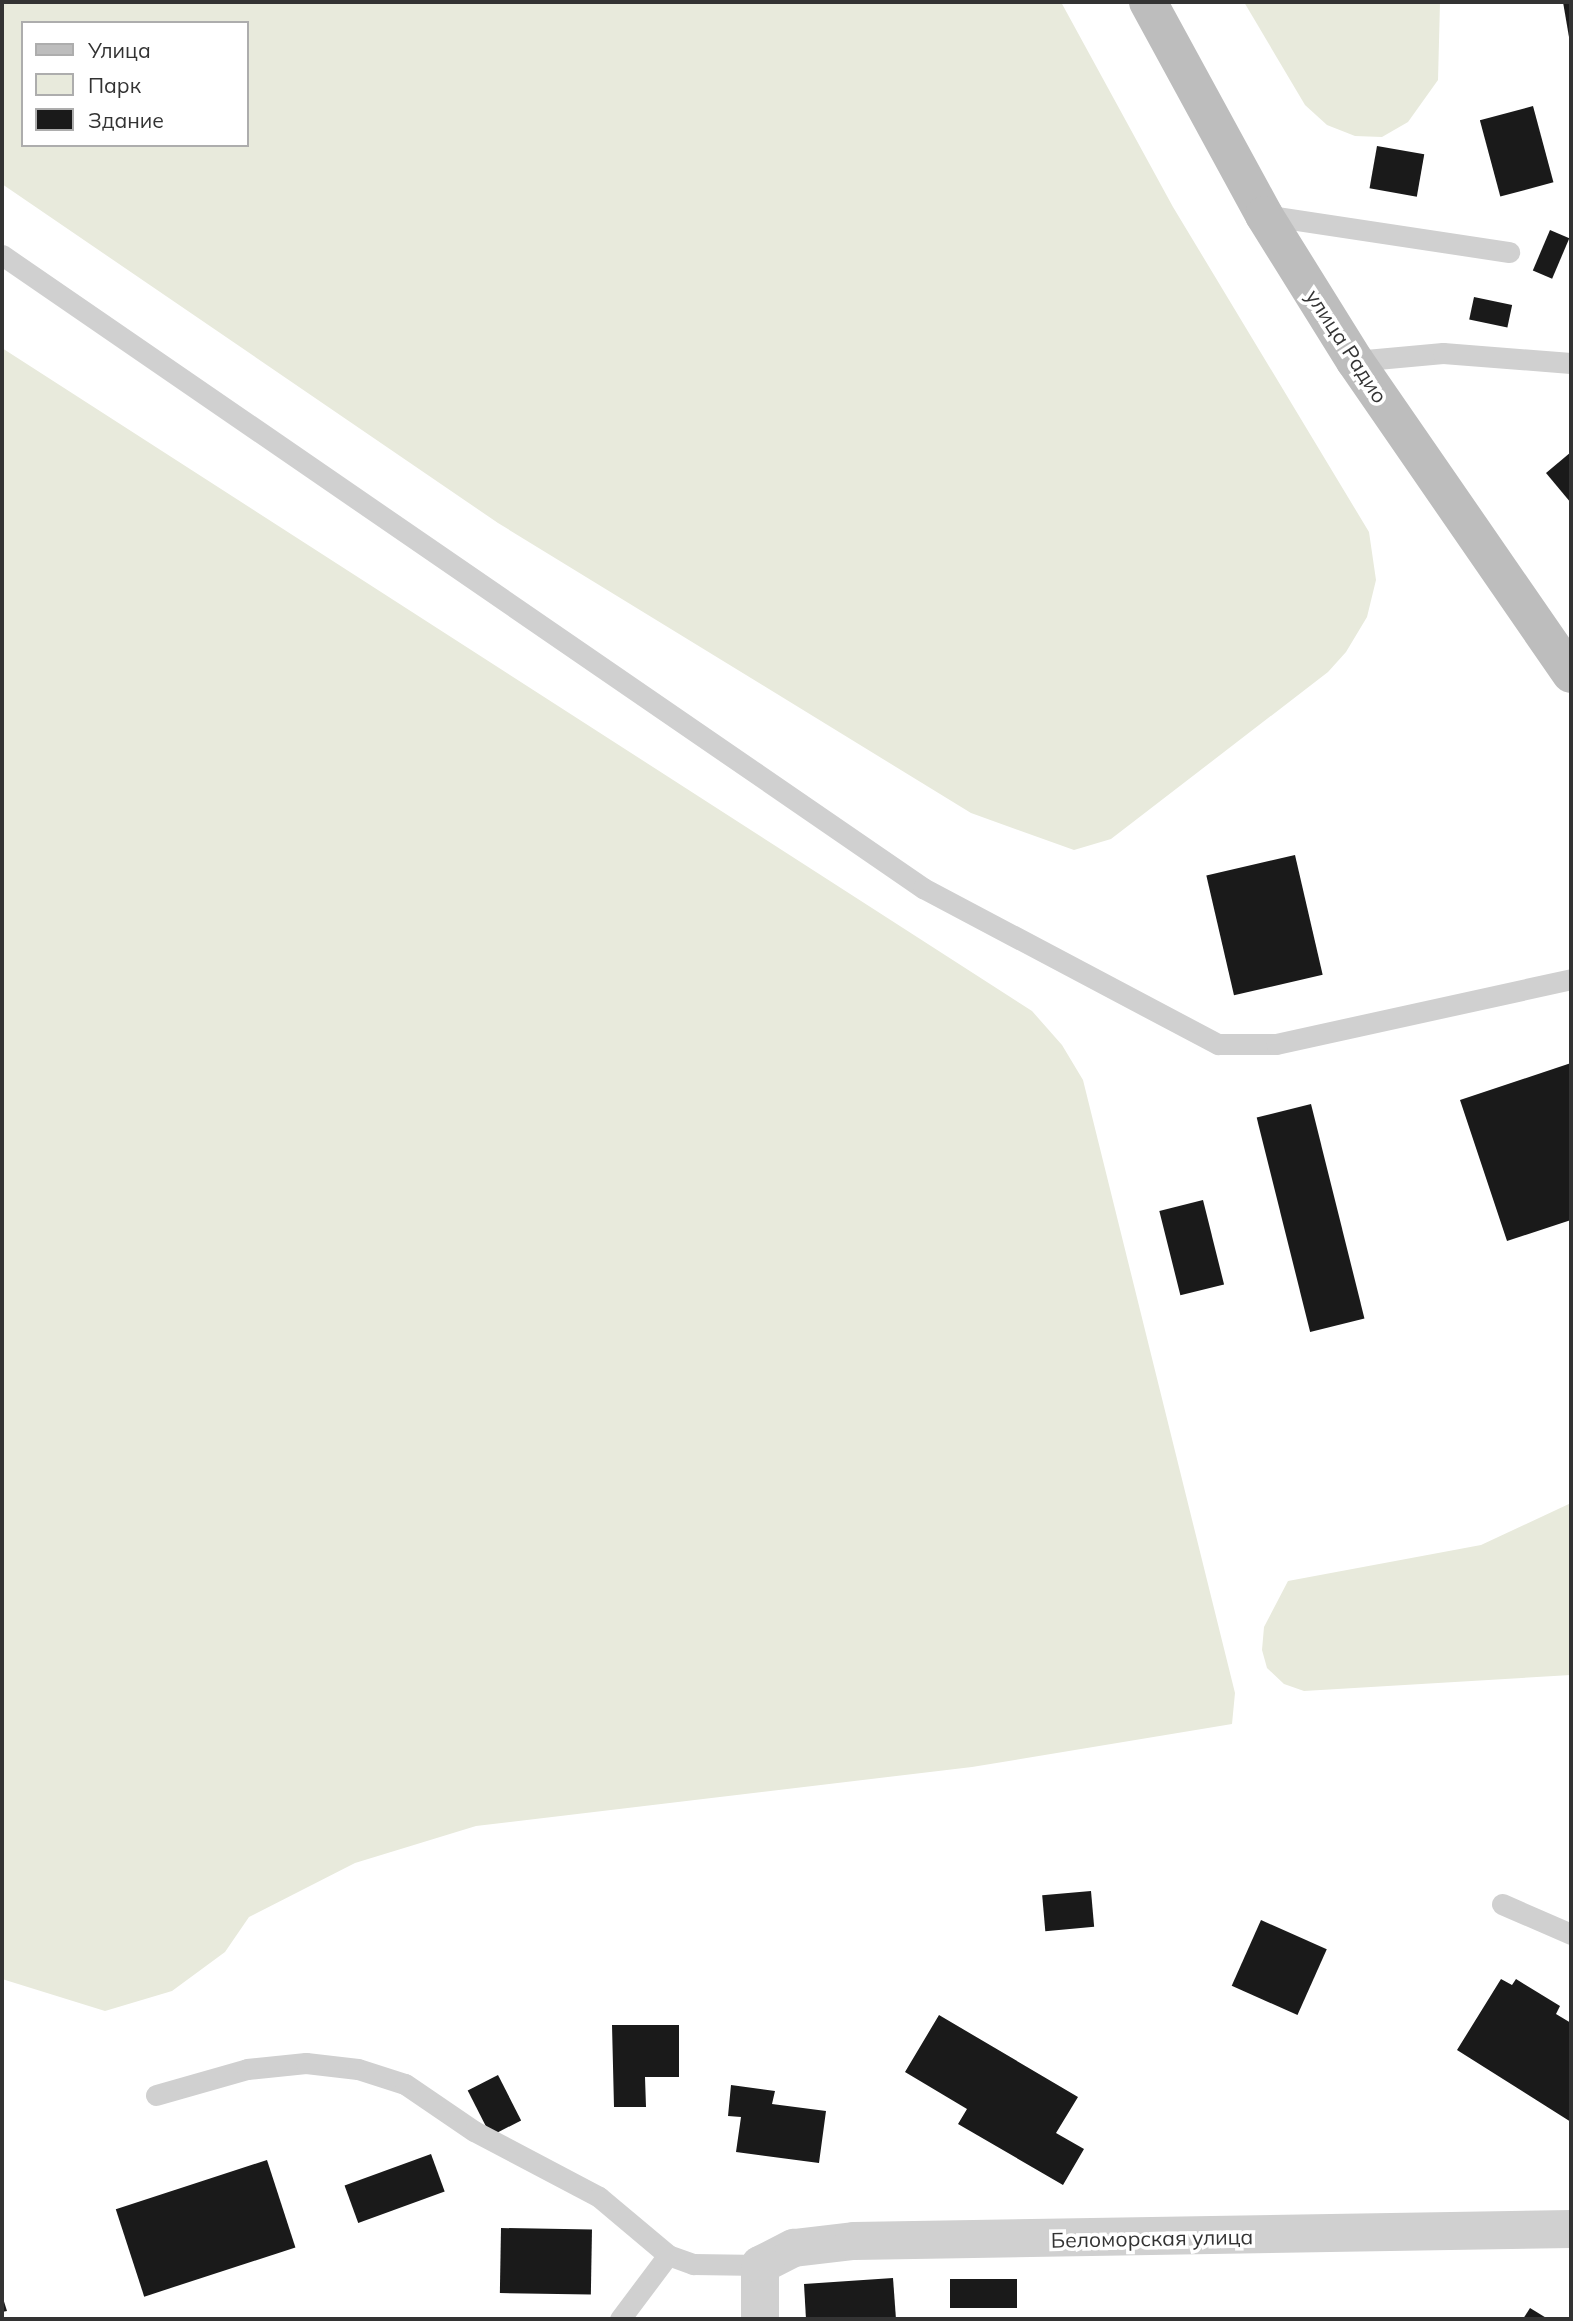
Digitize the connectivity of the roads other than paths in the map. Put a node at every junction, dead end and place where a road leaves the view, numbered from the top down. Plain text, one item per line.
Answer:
1 (1148, 2) edge
2 (1264, 215) junction
3 (1509, 252) dead end
4 (2, 255) edge
5 (1355, 361) junction
6 (1571, 363) edge
7 (1571, 674) edge
8 (1571, 979) edge
9 (1502, 1905) dead end
10 (1571, 1934) edge
11 (156, 2095) dead end
12 (1571, 2229) edge
13 (668, 2255) junction
14 (759, 2290) edge
15 (620, 2319) edge

1 - 2 main road, улица Радио
2 - 3 lane
2 - 5 main road, улица Радио
4 - 8 lane
5 - 6 lane
5 - 7 main road, улица Радио
9 - 10 lane
11 - 13 lane
12 - 14 street, Беломорская улица
13 - 14 lane
13 - 15 lane

